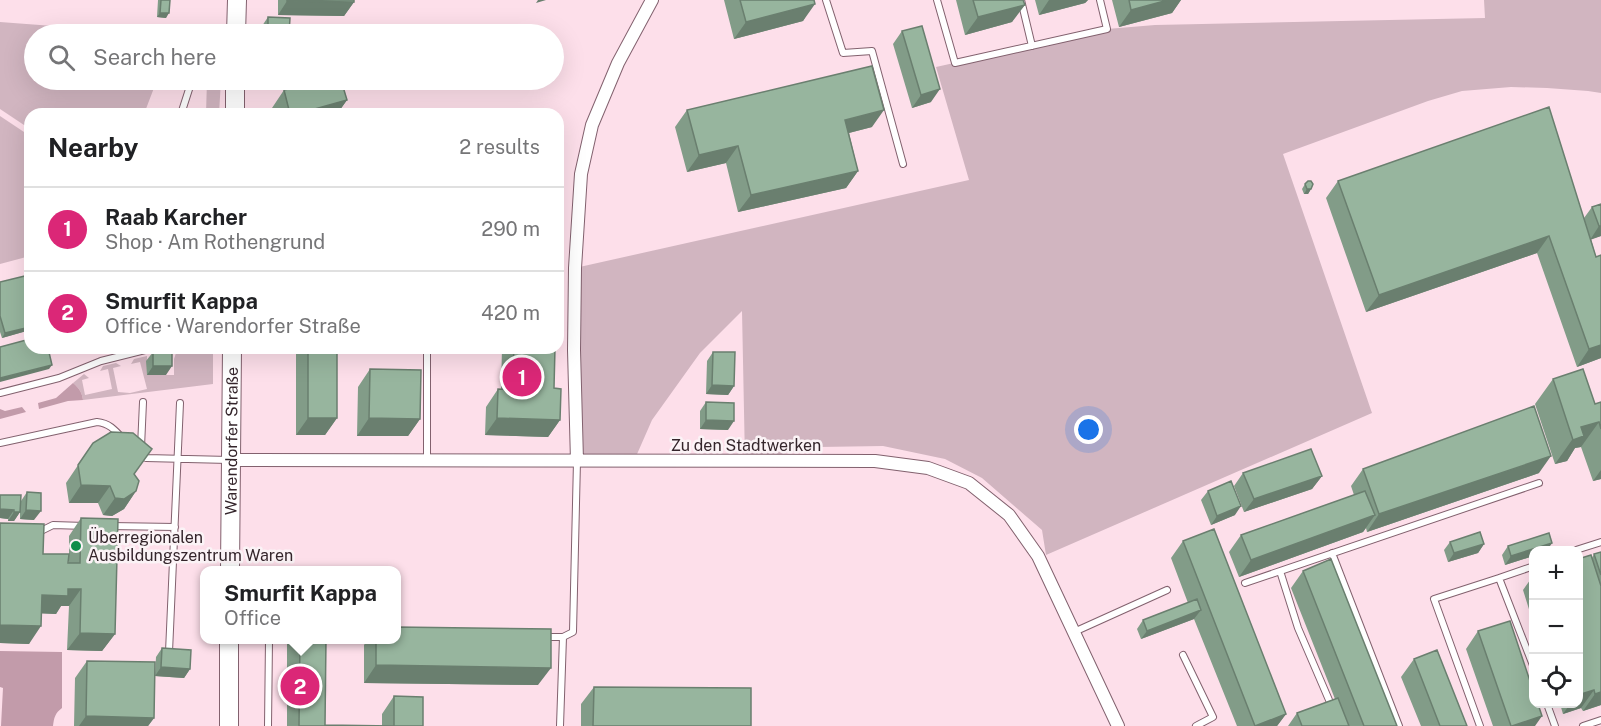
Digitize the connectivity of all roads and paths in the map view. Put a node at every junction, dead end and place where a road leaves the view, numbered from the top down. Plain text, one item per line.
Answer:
1 (237, 0) edge
2 (652, 0) edge
3 (826, 0) edge
4 (937, 0) edge
5 (1021, 0) edge
6 (1100, 0) edge
7 (236, 24) edge
8 (1032, 46) junction
9 (189, 90) edge
10 (235, 90) edge
11 (183, 108) edge
12 (235, 108) edge
13 (903, 164) dead end
14 (129, 354) edge
15 (232, 354) edge
16 (427, 354) edge
17 (0, 393) edge
18 (143, 402) dead end
19 (180, 403) dead end
20 (126, 442) edge
21 (0, 443) edge
22 (133, 449) edge
23 (141, 457) junction
24 (178, 459) junction
25 (231, 460) junction
26 (427, 461) junction
27 (577, 461) junction
28 (1539, 483) dead end
29 (87, 526) edge
30 (98, 526) edge
31 (175, 527) junction
32 (27, 533) edge
33 (1601, 542) edge
34 (1583, 548) edge
35 (1332, 553) junction
36 (230, 566) edge
37 (1529, 567) edge
38 (1280, 571) junction
39 (1499, 578) junction
40 (1245, 583) dead end
41 (1167, 590) dead end
42 (1074, 632) junction
43 (539, 637) edge
44 (563, 637) junction
45 (230, 644) edge
46 (269, 644) edge
47 (170, 652) edge
48 (1183, 655) dead end
49 (1529, 657) edge
50 (1549, 708) edge
51 (1336, 717) edge
52 (1601, 720) edge
53 (229, 726) edge
54 (268, 726) edge
55 (560, 726) edge
56 (1118, 726) edge
57 (1196, 726) edge
58 (1399, 726) edge
59 (1480, 726) edge
60 (1556, 726) edge
61 (1583, 726) edge

1 - 7 main road
2 - 27 street
3 - 13 lane
4 - 8 lane
5 - 8 lane
6 - 8 lane
9 - 11 lane
10 - 12 main road
14 - 17 lane
15 - 25 main road, Warendorfer Straße
16 - 26 lane
18 - 23 lane
19 - 24 lane
20 - 21 lane
22 - 23 lane
23 - 24 lane
24 - 25 lane
24 - 31 lane
25 - 26 street, Zu den Stadtwerken
25 - 36 main road, Warendorfer Straße
26 - 27 street, Zu den Stadtwerken
27 - 42 street, Zu den Stadtwerken
27 - 44 lane
28 - 35 lane
29 - 32 lane
30 - 31 lane
31 - 47 lane
33 - 34 lane
35 - 38 lane
35 - 58 lane
37 - 39 lane
38 - 40 lane
38 - 51 lane
39 - 49 lane
39 - 59 lane
41 - 42 lane
42 - 56 street, Zu den Stadtwerken
43 - 44 lane
44 - 55 lane
45 - 53 main road
46 - 54 lane
48 - 57 lane
50 - 60 lane
52 - 61 lane

